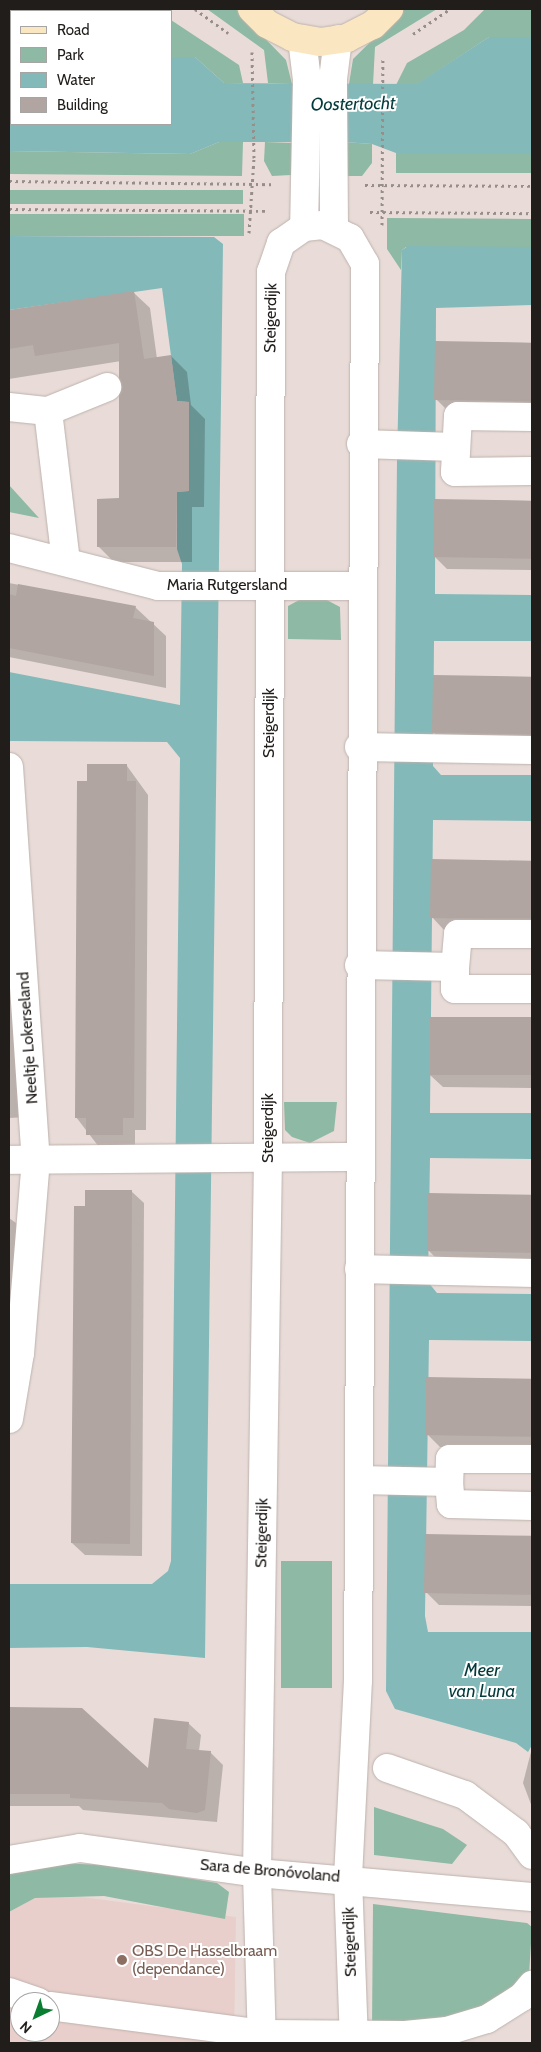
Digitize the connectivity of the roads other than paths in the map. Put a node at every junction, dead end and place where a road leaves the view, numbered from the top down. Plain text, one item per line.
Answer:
1 (252, 9) edge
2 (389, 9) edge
3 (302, 39) junction
4 (338, 39) junction
5 (304, 227) junction
6 (334, 228) junction
7 (107, 387) dead end
8 (9, 407) edge
9 (48, 411) junction
10 (532, 416) edge
11 (361, 444) junction
12 (455, 447) junction
13 (532, 472) edge
14 (9, 548) edge
15 (66, 561) junction
16 (268, 583) junction
17 (361, 586) junction
18 (360, 747) junction
19 (532, 750) edge
20 (9, 766) edge
21 (532, 934) edge
22 (359, 964) junction
23 (455, 967) junction
24 (532, 989) edge
25 (360, 1156) junction
26 (268, 1158) junction
27 (9, 1160) edge
28 (36, 1160) junction
29 (359, 1269) junction
30 (532, 1273) edge
31 (9, 1419) edge
32 (532, 1459) edge
33 (359, 1480) junction
34 (449, 1482) junction
35 (532, 1506) edge
36 (387, 1768) dead end
37 (532, 1855) edge
38 (9, 1860) edge
39 (257, 1873) junction
40 (348, 1878) junction
41 (532, 1896) edge
42 (532, 1985) edge
43 (60, 2008) edge
44 (262, 2038) edge
45 (354, 2038) edge

1 - 3 main road
2 - 4 main road
3 - 4 main road
3 - 5 street
4 - 6 street
5 - 6 street
5 - 16 street, Steigerdijk
6 - 11 street, Steigerdijk
7 - 9 street
8 - 9 street
9 - 15 street
10 - 12 street
11 - 12 street
11 - 17 street, Steigerdijk
12 - 13 street
14 - 15 street, Maria Rutgersland
15 - 16 street, Maria Rutgersland
16 - 17 street, Maria Rutgersland
16 - 26 street, Steigerdijk
17 - 18 street, Steigerdijk
18 - 19 street
18 - 22 street, Steigerdijk
20 - 28 street, Neeltje Lokerseland
21 - 23 street
22 - 23 street
22 - 25 street, Steigerdijk
23 - 24 street
25 - 26 street
25 - 29 street, Steigerdijk
26 - 28 street
26 - 39 street, Steigerdijk
27 - 28 street
28 - 31 street, Neeltje Lokerseland
29 - 30 street
29 - 33 street, Steigerdijk
32 - 34 street
33 - 34 street
33 - 40 street, Steigerdijk
34 - 35 street
36 - 37 street
38 - 39 street, Sara de Bronóvoland
39 - 40 street, Sara de Bronóvoland
39 - 44 street, Steigerdijk
40 - 41 street, Sara de Bronóvoland
40 - 45 street, Steigerdijk
42 - 45 street
43 - 44 street
44 - 45 street

